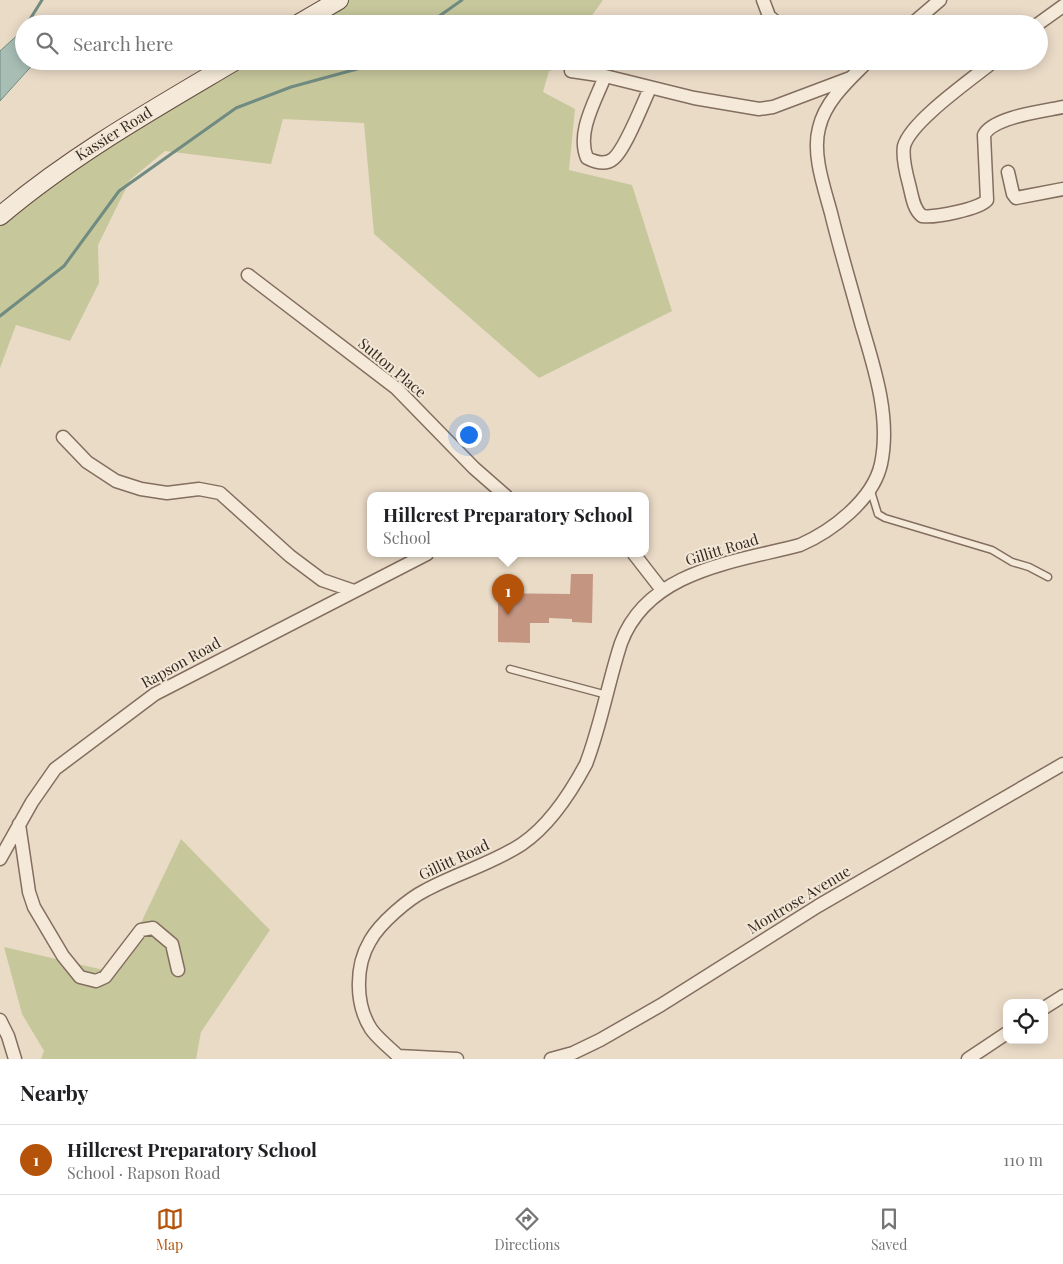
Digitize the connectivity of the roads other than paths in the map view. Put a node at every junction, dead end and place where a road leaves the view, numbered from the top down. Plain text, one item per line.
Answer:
1 (339, 0) edge
2 (763, 0) edge
3 (940, 0) edge
4 (1063, 6) edge
5 (313, 15) edge
6 (769, 15) edge
7 (922, 15) edge
8 (1048, 17) edge
9 (220, 70) edge
10 (858, 70) edge
11 (983, 70) edge
12 (571, 71) dead end
13 (605, 76) junction
14 (850, 78) junction
15 (650, 88) junction
16 (1063, 107) edge
17 (1008, 172) dead end
18 (1063, 189) edge
19 (0, 216) edge
20 (248, 275) dead end
21 (63, 437) dead end
22 (870, 487) junction
23 (501, 492) edge
24 (421, 557) edge
25 (636, 557) edge
26 (1048, 577) dead end
27 (662, 590) junction
28 (354, 591) junction
29 (510, 668) dead end
30 (607, 695) junction
31 (1063, 764) edge
32 (19, 824) junction
33 (0, 859) edge
34 (178, 970) dead end
35 (1063, 996) edge
36 (1048, 1005) edge
37 (0, 1020) edge
38 (1003, 1036) edge
39 (397, 1057) edge
40 (15, 1059) edge
41 (457, 1059) edge
42 (551, 1059) edge
43 (968, 1059) edge

1 - 5 main road
2 - 6 street
3 - 7 street
4 - 8 street
9 - 19 main road, Kassier Road
10 - 14 street, Gillitt Road
11 - 16 street
12 - 13 street
13 - 15 street
13 - 15 street
14 - 15 street
14 - 22 street, Gillitt Road
17 - 18 street
20 - 23 street, Sutton Place
21 - 28 street
22 - 26 lane
22 - 27 street, Gillitt Road
24 - 28 street, Rapson Road
25 - 27 street
27 - 30 street, Gillitt Road
28 - 32 street, Rapson Road
29 - 30 lane
30 - 39 street, Gillitt Road
31 - 42 street, Montrose Avenue
32 - 33 street, Rapson Road
32 - 34 street
35 - 36 street
37 - 40 street
38 - 43 street
39 - 41 street

